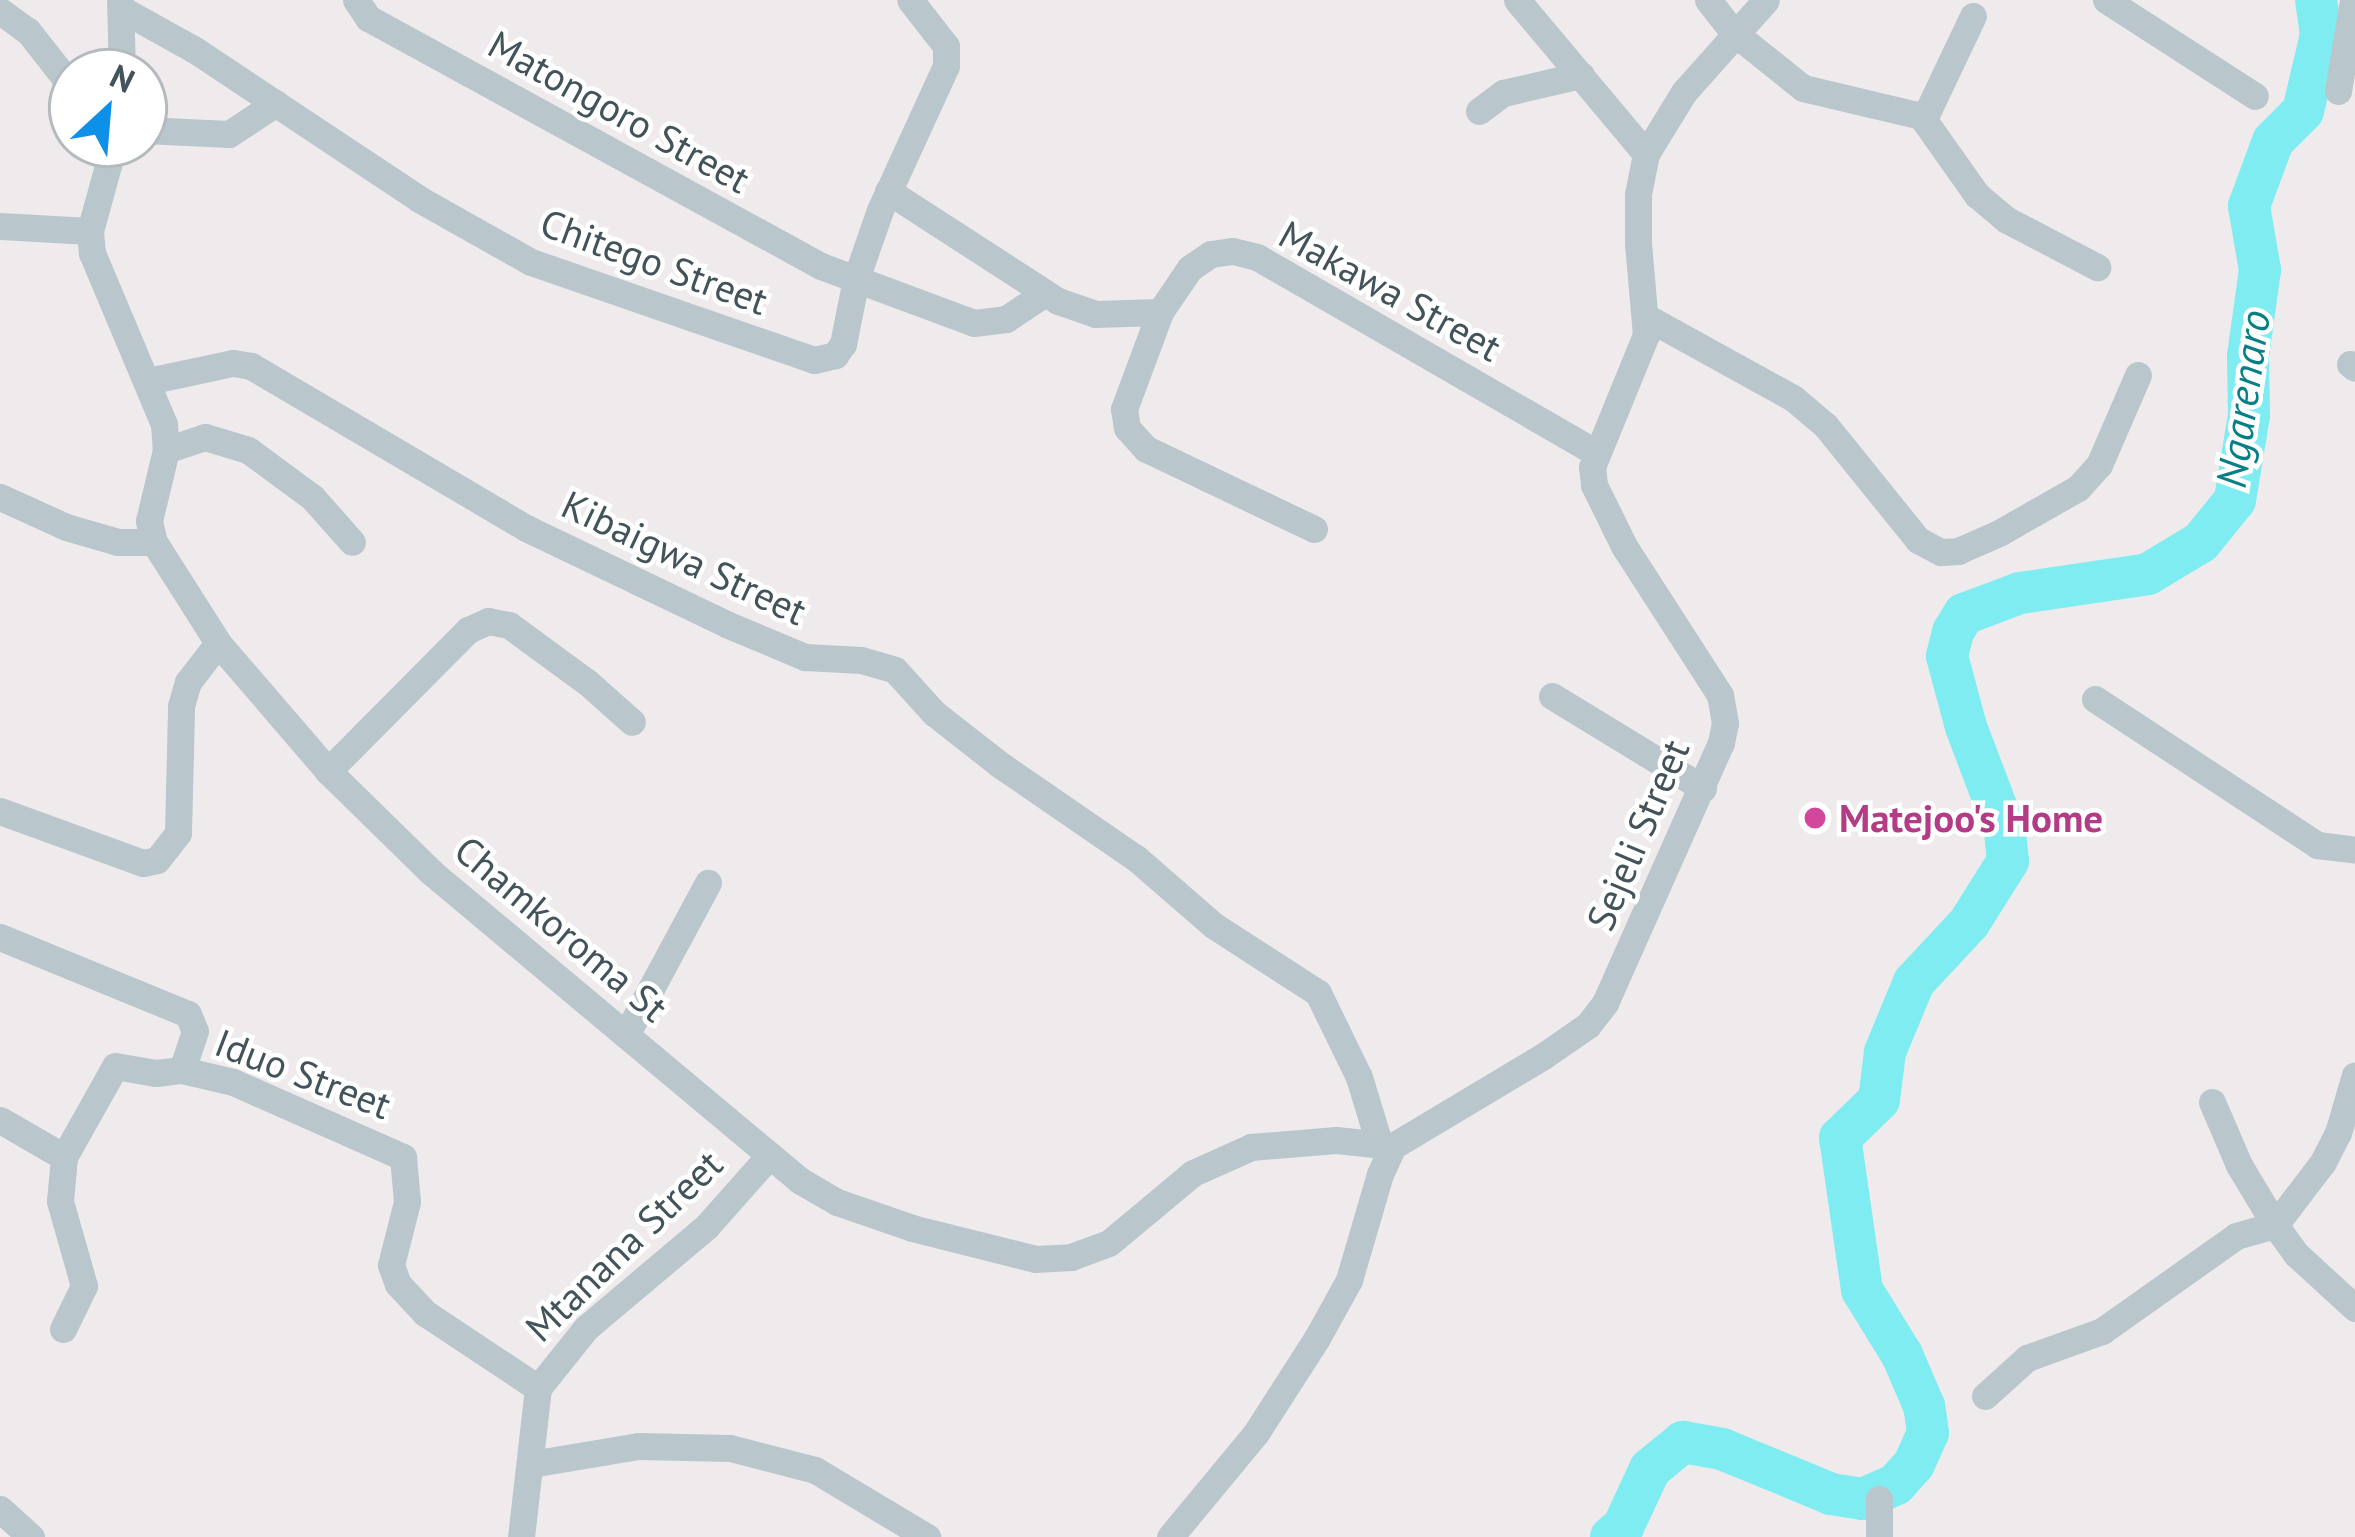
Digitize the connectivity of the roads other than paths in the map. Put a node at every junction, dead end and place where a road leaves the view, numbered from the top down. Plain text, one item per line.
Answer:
1 (356, 0) edge
2 (910, 0) edge
3 (1516, 0) edge
4 (1708, 0) edge
5 (1766, 0) edge
6 (2106, 0) edge
7 (2353, 0) edge
8 (121, 5) edge
9 (0, 10) edge
10 (1973, 16) dead end
11 (1733, 32) junction
12 (122, 48) edge
13 (48, 57) edge
14 (1581, 75) junction
15 (2338, 91) dead end
16 (2255, 96) dead end
17 (277, 103) junction
18 (1480, 111) dead end
19 (1924, 118) junction
20 (168, 133) edge
21 (1646, 154) junction
22 (107, 168) edge
23 (888, 191) junction
24 (0, 226) edge
25 (90, 231) junction
26 (2098, 267) dead end
27 (856, 279) junction
28 (1045, 293) junction
29 (1160, 313) junction
30 (1648, 318) junction
31 (2138, 374) dead end
32 (148, 381) junction
33 (166, 451) junction
34 (1595, 452) junction
35 (0, 497) edge
36 (1313, 529) dead end
37 (154, 542) junction
38 (352, 542) dead end
39 (218, 643) junction
40 (1552, 696) dead end
41 (2095, 698) dead end
42 (632, 722) dead end
43 (328, 771) junction
44 (1703, 788) junction
45 (0, 811) edge
46 (2355, 850) edge
47 (708, 883) dead end
48 (0, 937) edge
49 (626, 1035) junction
50 (182, 1070) junction
51 (2355, 1075) edge
52 (2212, 1102) dead end
53 (0, 1120) edge
54 (1386, 1144) junction
55 (770, 1155) junction
56 (64, 1157) junction
57 (2275, 1226) junction
58 (2355, 1308) edge
59 (63, 1329) dead end
60 (538, 1388) junction
61 (1985, 1396) dead end
62 (531, 1464) junction
63 (1879, 1499) dead end
64 (0, 1510) edge
65 (32, 1537) edge
66 (521, 1537) edge
67 (927, 1537) edge
68 (1170, 1537) edge
69 (1879, 1537) edge

1 - 27 street, Matongoro Street
2 - 23 street, Chitego Street
3 - 14 street
4 - 11 street
5 - 11 street
6 - 16 street
7 - 15 street
8 - 12 street
8 - 17 street, Chitego Street
9 - 13 street
10 - 19 street
11 - 19 street
11 - 21 street
14 - 18 street
14 - 21 street
17 - 20 street
17 - 27 street, Chitego Street
19 - 26 street
21 - 30 street
22 - 25 street
23 - 27 street, Chitego Street
23 - 28 street
24 - 25 street
25 - 32 street
27 - 28 street, Matongoro Street
28 - 29 street
29 - 34 street, Makawa Street
29 - 36 street, Makawa Street
30 - 31 street
30 - 34 street
32 - 33 street
32 - 54 street, Kibaigwa Street
33 - 37 street
33 - 38 street
34 - 44 street, Sejeli Street
35 - 37 street
37 - 39 street, Chamkoroma St
39 - 43 street, Chamkoroma St
39 - 45 street
40 - 44 street
41 - 46 street
42 - 43 street
43 - 49 street, Chamkoroma St
44 - 54 street, Sejeli Street
47 - 49 street
48 - 50 street
49 - 55 street, Chamkoroma St
50 - 56 street, Iduo Street
50 - 60 street, Iduo Street
51 - 57 street
52 - 57 street
53 - 56 street
54 - 55 street, Chamkoroma St
54 - 68 street
55 - 60 street, Mtanana Street
56 - 59 street, Iduo Street
57 - 58 street
57 - 61 street
60 - 62 street, Mtanana Street
62 - 66 street, Mtanana Street
62 - 67 street
63 - 69 street
64 - 65 street

